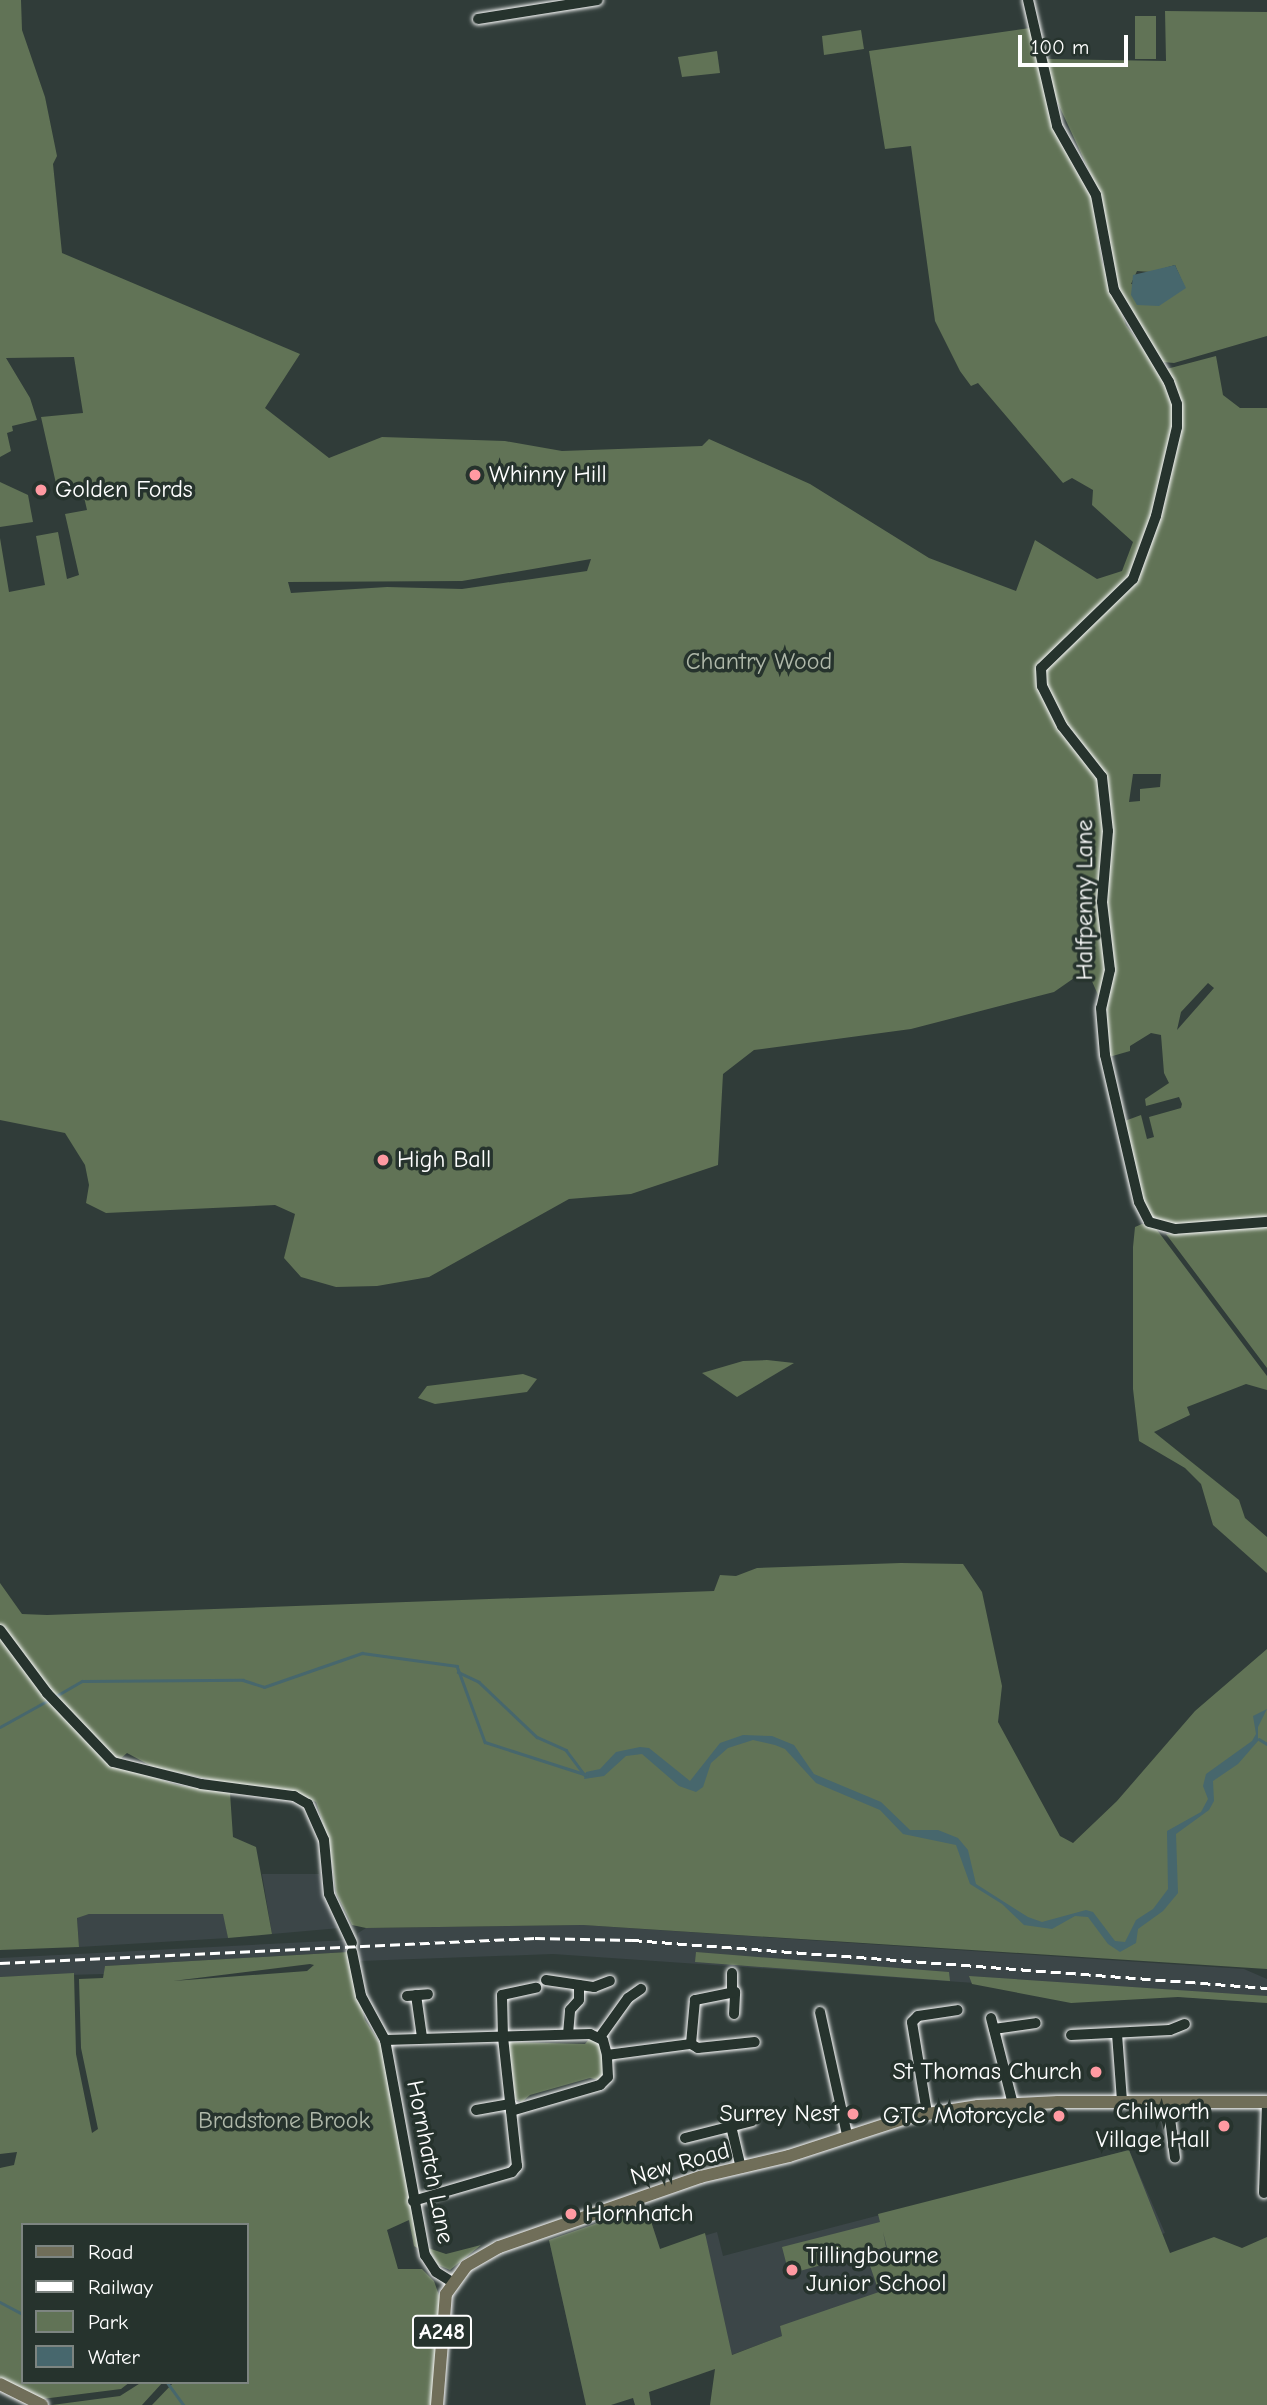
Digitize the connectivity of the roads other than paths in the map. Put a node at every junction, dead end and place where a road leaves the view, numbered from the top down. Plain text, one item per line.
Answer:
1 (598, 0) edge
2 (1028, 0) edge
3 (478, 19) dead end
4 (1267, 1222) edge
5 (0, 1630) edge
6 (732, 1973) dead end
7 (546, 1980) dead end
8 (610, 1981) dead end
9 (579, 1985) junction
10 (536, 1988) dead end
11 (641, 1989) dead end
12 (732, 1993) junction
13 (417, 1995) dead end
14 (958, 2010) dead end
15 (820, 2012) dead end
16 (734, 2014) dead end
17 (1036, 2023) dead end
18 (1185, 2024) dead end
19 (1117, 2034) junction
20 (568, 2035) junction
21 (1071, 2035) dead end
22 (422, 2037) junction
23 (503, 2037) junction
24 (600, 2037) junction
25 (385, 2040) junction
26 (755, 2042) dead end
27 (691, 2044) junction
28 (607, 2055) junction
29 (1122, 2101) junction
30 (1168, 2102) junction
31 (1267, 2102) edge
32 (1013, 2104) junction
33 (511, 2107) junction
34 (476, 2110) dead end
35 (927, 2113) junction
36 (752, 2121) dead end
37 (731, 2126) junction
38 (847, 2135) junction
39 (685, 2138) dead end
40 (1175, 2158) dead end
41 (741, 2168) junction
42 (1264, 2193) dead end
43 (414, 2201) junction
44 (452, 2281) junction
45 (0, 2384) edge
46 (42, 2405) edge
47 (437, 2405) edge

1 - 3 street
2 - 4 street, Halfpenny Lane
5 - 25 street, Hornhatch Lane
6 - 12 street
7 - 9 street
8 - 9 street
9 - 20 street
10 - 23 street
11 - 24 street
12 - 16 street
12 - 27 street
13 - 22 street
14 - 35 street
15 - 38 street
17 - 32 street
18 - 19 street
19 - 21 street
19 - 29 street
20 - 23 street
20 - 24 street
22 - 23 street
22 - 25 street
23 - 33 street
24 - 28 street
25 - 43 street, Hornhatch Lane
26 - 27 street
27 - 28 street
28 - 33 street
29 - 30 main road, New Road / A248
29 - 32 main road, New Road / A248
30 - 31 main road, New Road / A248
30 - 40 street
31 - 42 street
32 - 35 main road, New Road / A248
33 - 34 street
33 - 43 street
35 - 38 main road, New Road / A248
36 - 37 street
37 - 39 street
37 - 41 street
38 - 41 main road, New Road / A248
41 - 44 main road, New Road / A248
43 - 44 street, Hornhatch Lane
44 - 47 main road, A248
45 - 46 main road

